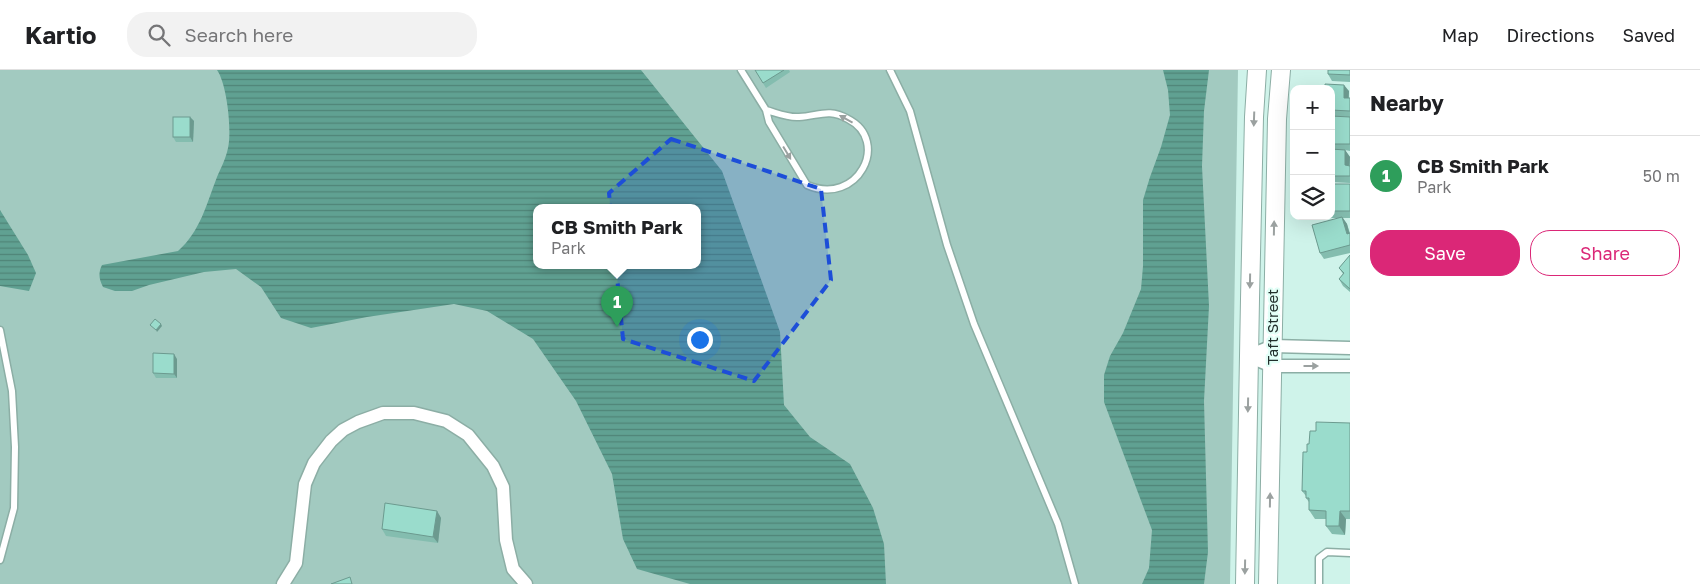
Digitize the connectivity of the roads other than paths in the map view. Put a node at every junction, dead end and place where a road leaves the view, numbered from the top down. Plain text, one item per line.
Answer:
1 (741, 70) edge
2 (890, 70) edge
3 (1258, 70) edge
4 (1281, 70) edge
5 (766, 110) junction
6 (0, 330) edge
7 (1272, 346) junction
8 (1350, 348) edge
9 (1248, 356) junction
10 (1272, 366) junction
11 (1350, 366) edge
12 (1350, 553) edge
13 (0, 560) edge
14 (283, 584) edge
15 (526, 584) edge
16 (1075, 584) edge
17 (1245, 584) edge
18 (1268, 584) edge
19 (1319, 584) edge

1 - 5 lane
2 - 16 lane
3 -> 9 street, Taft Street
7 -> 4 street, Taft Street
5 -> 5 lane
6 - 13 lane
7 - 8 street
7 - 9 street
7 - 10 street, Taft Street
9 - 10 street
9 -> 17 street, Taft Street
10 -> 11 street
18 -> 10 street, Taft Street
12 - 19 lane
14 - 15 street

